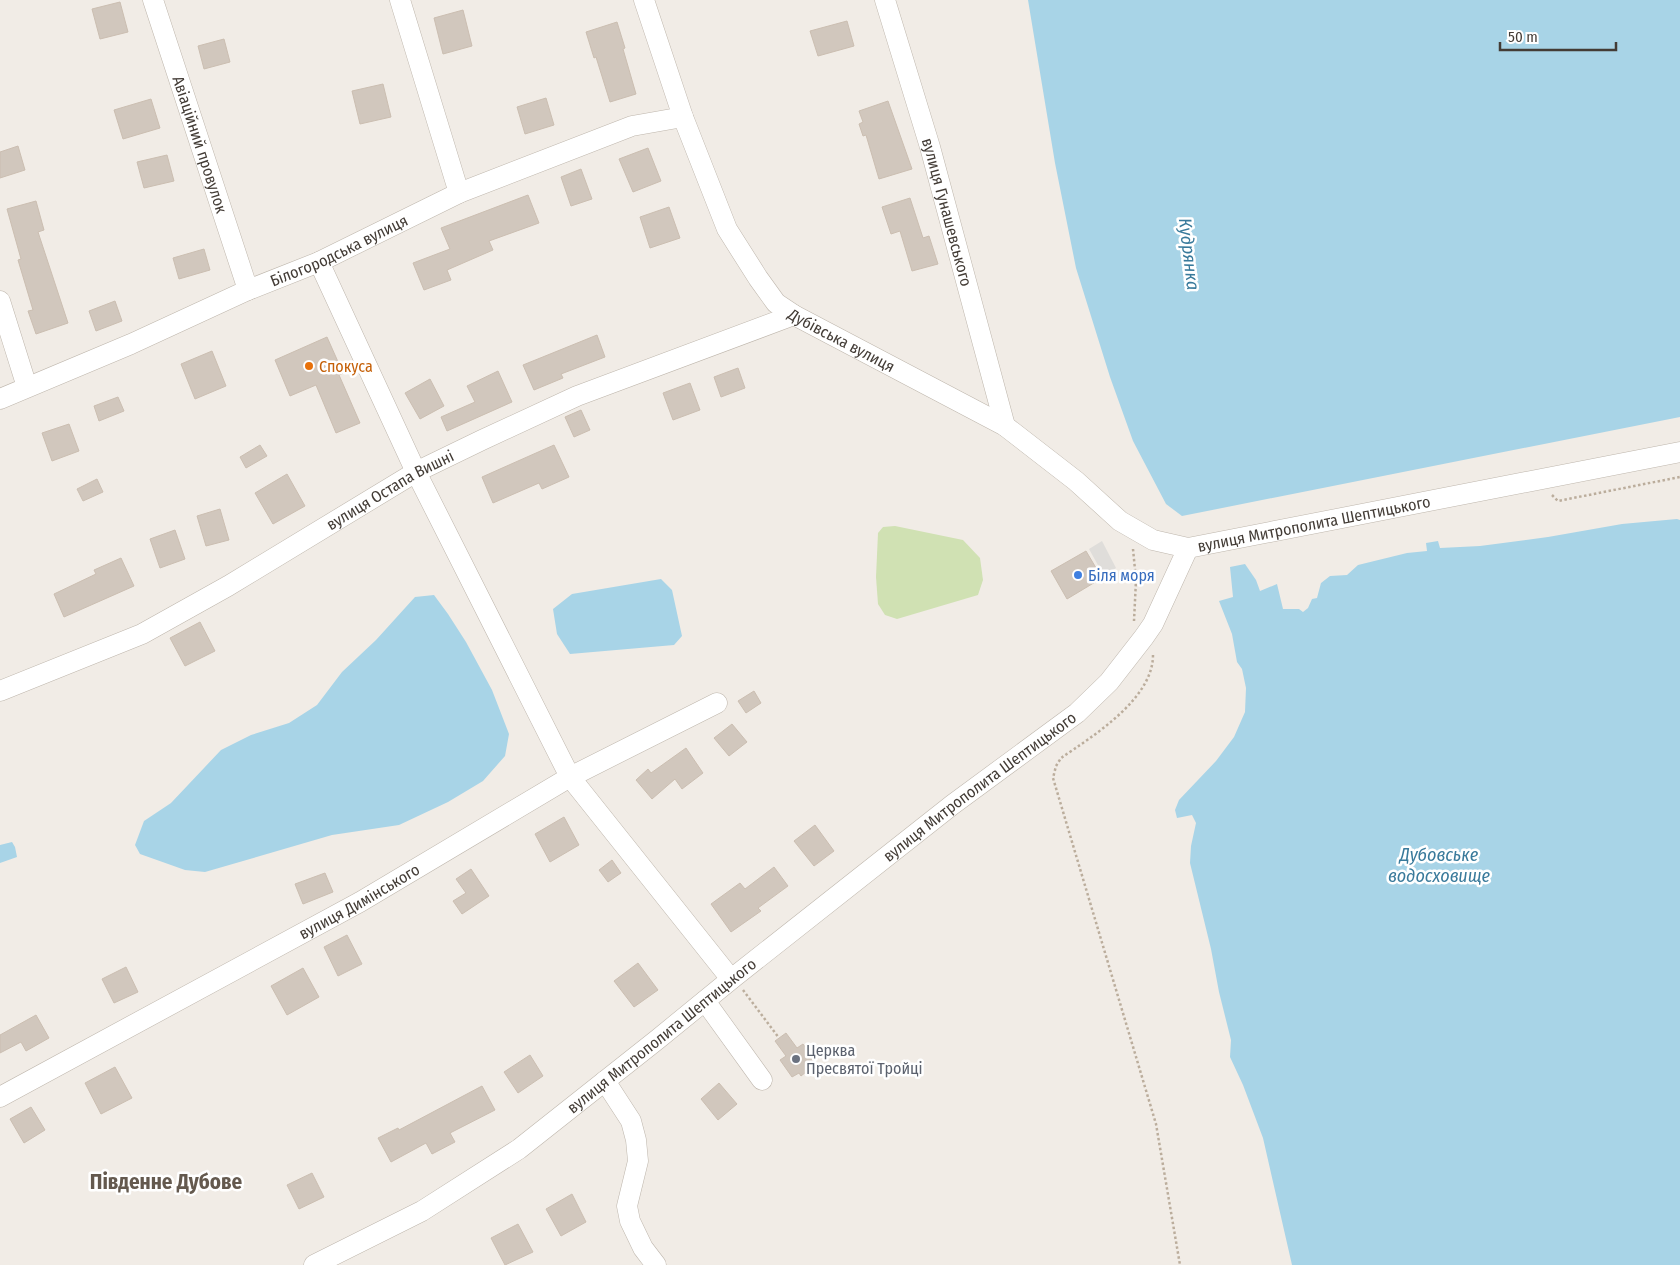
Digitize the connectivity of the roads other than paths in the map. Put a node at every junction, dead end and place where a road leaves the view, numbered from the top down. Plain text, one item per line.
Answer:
1 (153, 0) edge
2 (400, 0) edge
3 (644, 0) edge
4 (885, 0) edge
5 (683, 117) junction
6 (459, 193) junction
7 (319, 262) junction
8 (248, 290) junction
9 (0, 302) edge
10 (794, 314) junction
11 (27, 387) junction
12 (0, 399) edge
13 (1005, 426) junction
14 (1680, 452) edge
15 (416, 472) junction
16 (1188, 548) junction
17 (0, 691) edge
18 (717, 703) dead end
19 (570, 777) junction
20 (732, 978) junction
21 (705, 1001) junction
22 (762, 1080) dead end
23 (605, 1081) junction
24 (0, 1097) edge
25 (314, 1265) edge
26 (656, 1265) edge

1 - 8 street, Авіаційний провулок
2 - 6 street
3 - 5 street, Дубівська вулиця
4 - 13 street, вулиця Гунашевського
5 - 6 street, Білогородська вулиця
5 - 10 street, Дубівська вулиця
6 - 7 street, Білогородська вулиця
7 - 8 street, Білогородська вулиця
7 - 15 street
8 - 11 street, Білогородська вулиця
9 - 11 street
10 - 13 street, Дубівська вулиця
10 - 15 street, вулиця Остапа Вишні
11 - 12 street, Білогородська вулиця
13 - 16 street, Дубівська вулиця
14 - 16 street, вулиця Митрополита Шептицького
15 - 17 street, вулиця Остапа Вишні
15 - 19 street
16 - 20 street, вулиця Митрополита Шептицького
18 - 19 street, вулиця Димінського
19 - 20 street
19 - 24 street, вулиця Димінського
20 - 21 street, вулиця Митрополита Шептицького
21 - 22 street
21 - 23 street, вулиця Митрополита Шептицького
23 - 25 street, вулиця Митрополита Шептицького
23 - 26 street

